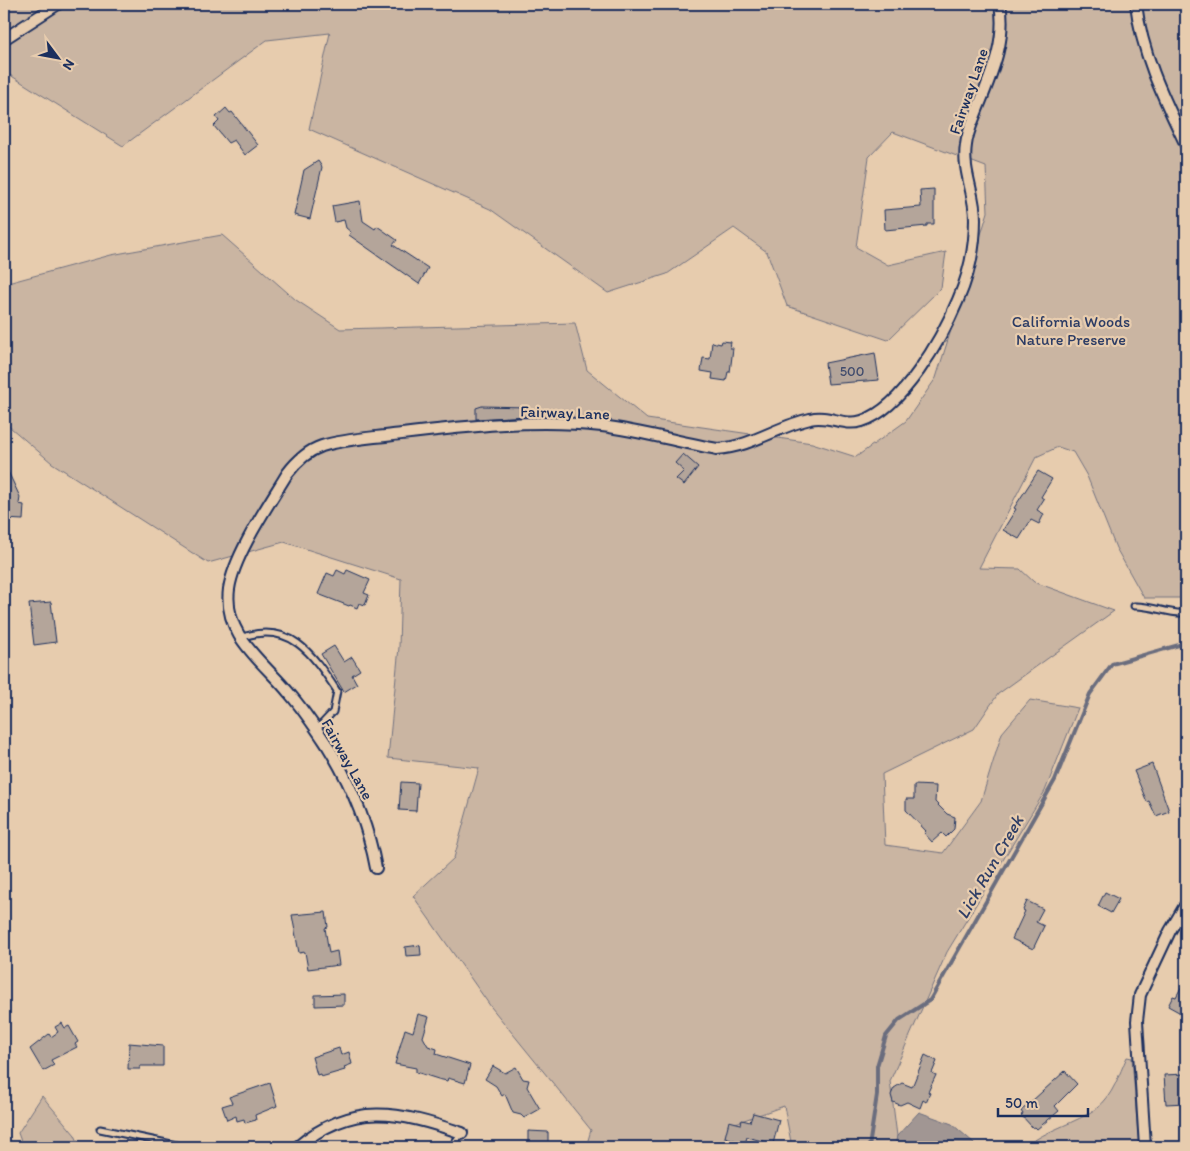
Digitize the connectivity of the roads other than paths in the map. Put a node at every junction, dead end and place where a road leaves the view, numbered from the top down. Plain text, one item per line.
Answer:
1 (58, 4) edge
2 (1000, 4) edge
3 (1136, 4) edge
4 (4, 39) edge
5 (1186, 145) edge
6 (1134, 606) dead end
7 (1186, 613) edge
8 (240, 638) junction
9 (316, 730) junction
10 (376, 868) dead end
11 (1186, 904) edge
12 (100, 1129) dead end
13 (462, 1133) joint
14 (186, 1147) edge
15 (297, 1147) edge
16 (451, 1147) edge
17 (1145, 1147) edge

1 - 4 street
2 - 8 street, Fairway Lane
3 - 5 street
6 - 7 lane
8 - 9 street, Fairway Lane
8 - 9 lane
9 - 10 street, Fairway Lane
11 - 17 street
12 - 14 lane
13 - 15 street
13 - 16 lane

